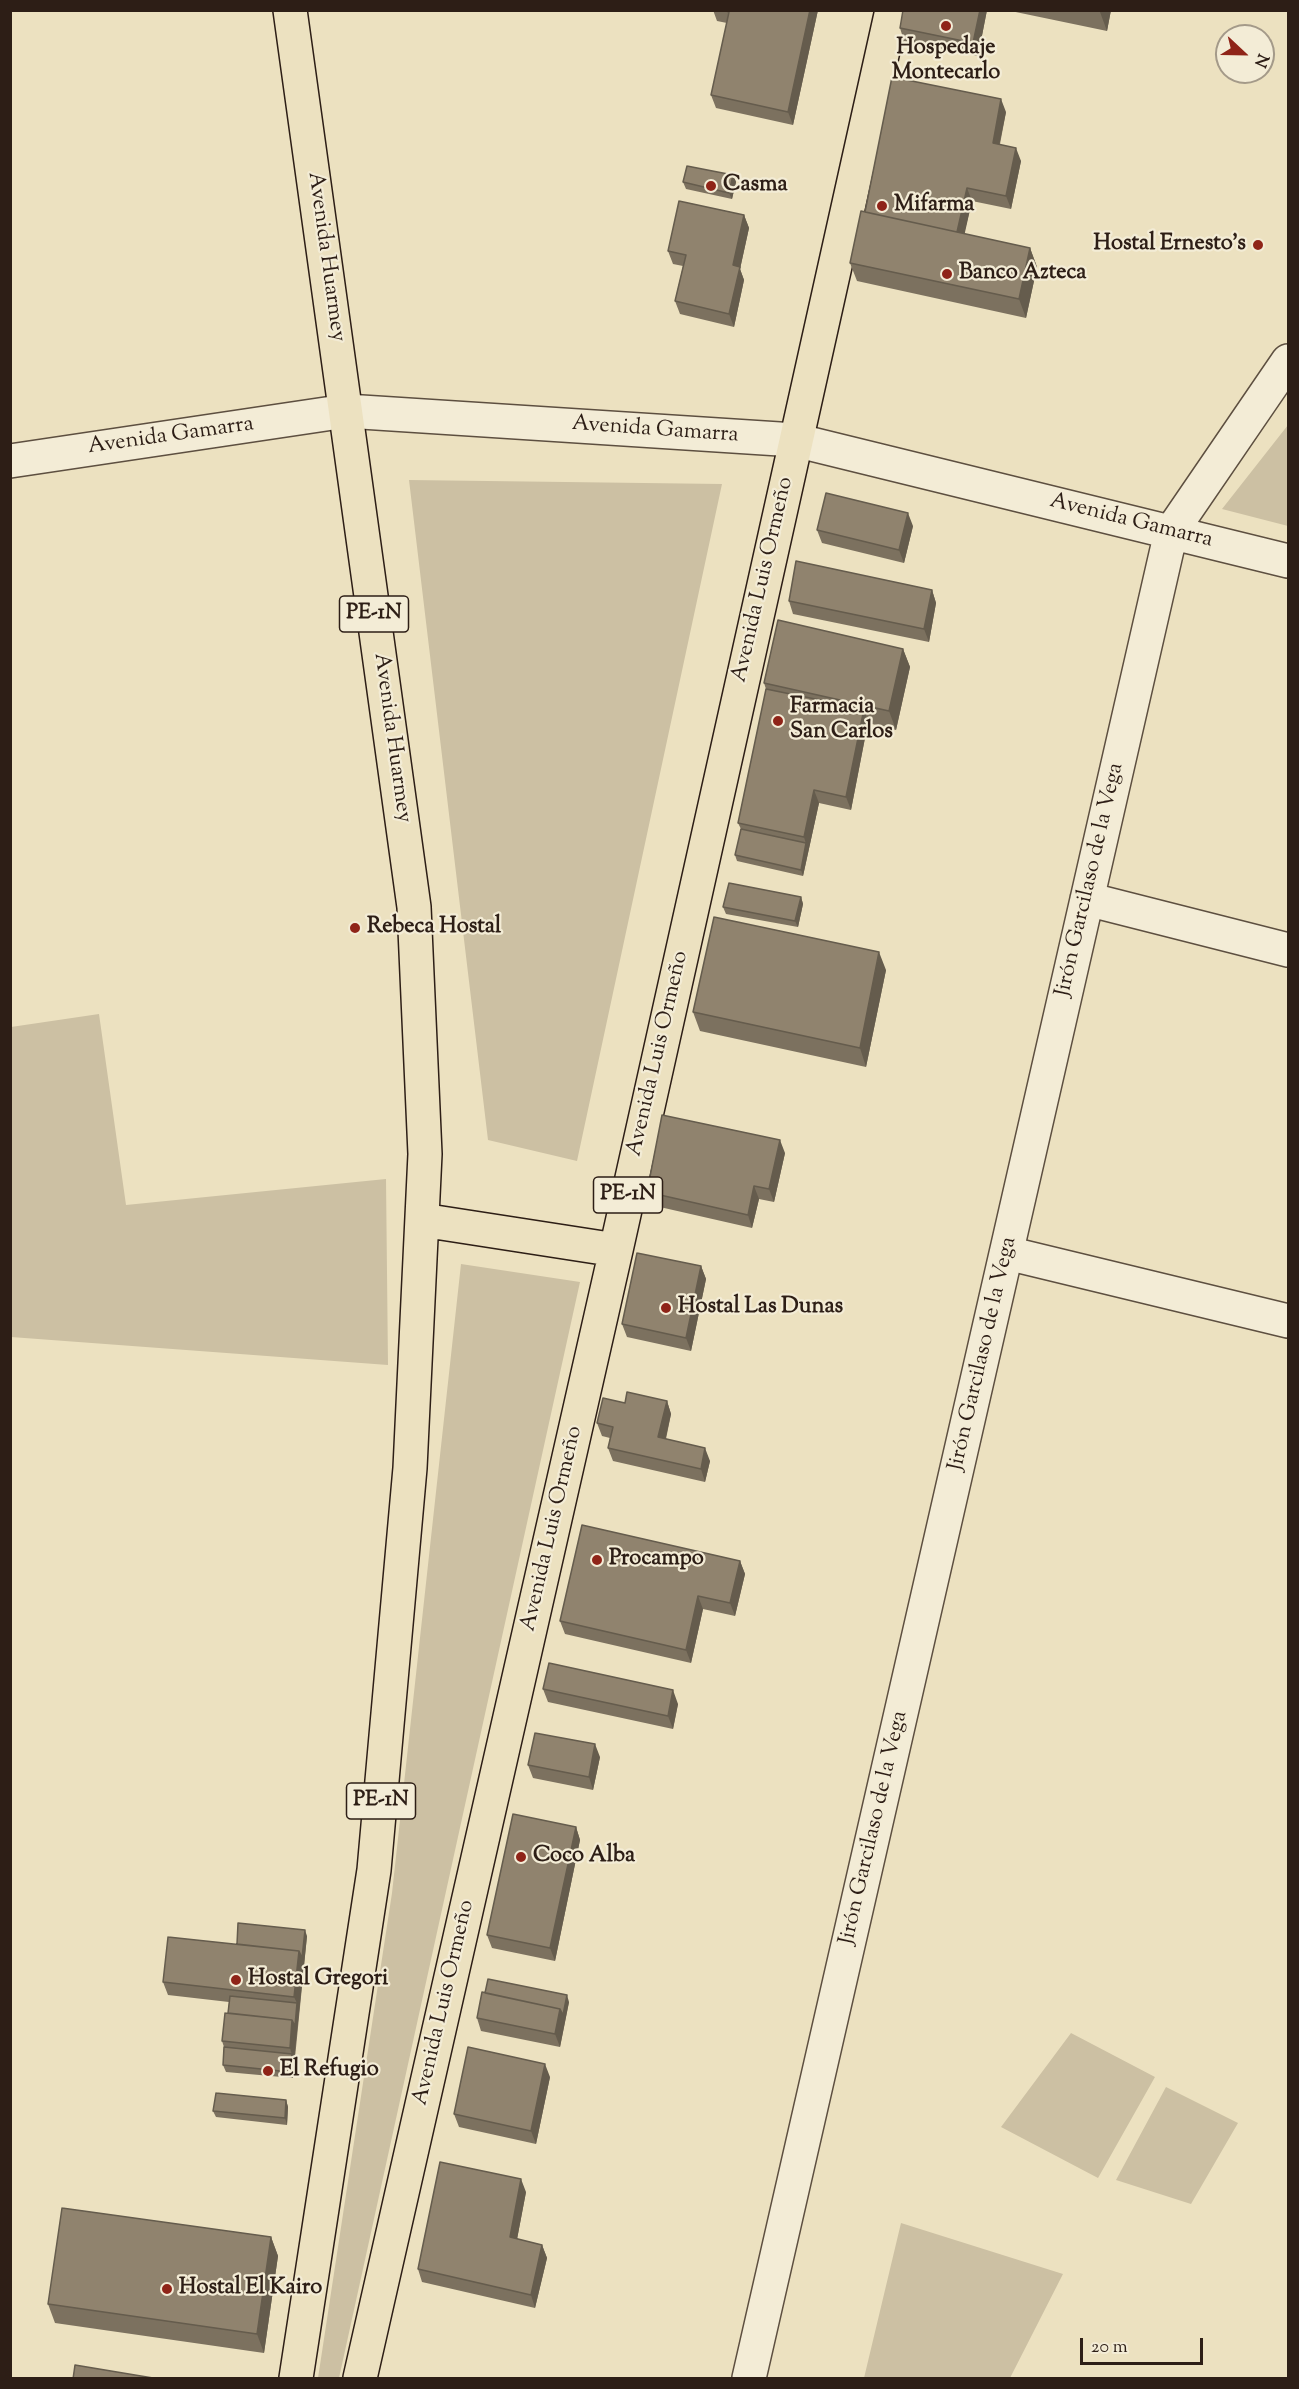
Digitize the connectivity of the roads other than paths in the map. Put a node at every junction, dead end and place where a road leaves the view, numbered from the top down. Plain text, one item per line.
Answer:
1 (290, 10) edge
2 (892, 10) edge
3 (1288, 361) edge
4 (346, 411) junction
5 (795, 440) junction
6 (10, 461) edge
7 (1171, 532) junction
8 (1288, 561) edge
9 (1087, 899) junction
10 (1288, 950) edge
11 (422, 1220) junction
12 (616, 1250) junction
13 (1007, 1252) junction
14 (1288, 1321) edge
15 (296, 2379) edge
16 (360, 2379) edge
17 (749, 2379) edge

1 - 4 highway, Avenida Huarmey / PE-1N
2 - 5 highway, Avenida Luis Ormeño / PE-1N
3 - 7 street, Jirón Garcilaso de la Vega
4 - 5 street, Avenida Gamarra
4 - 6 street, Avenida Gamarra
4 - 11 highway, Avenida Huarmey / PE-1N
5 - 7 street, Avenida Gamarra
5 - 12 highway, Avenida Luis Ormeño / PE-1N
7 - 8 street, Avenida Gamarra
7 - 9 street, Jirón Garcilaso de la Vega
9 - 10 street
9 - 13 street, Jirón Garcilaso de la Vega
11 - 12 highway
11 - 15 highway, PE-1N
12 - 16 highway, Avenida Luis Ormeño / PE-1N
13 - 14 street
13 - 17 street, Jirón Garcilaso de la Vega

